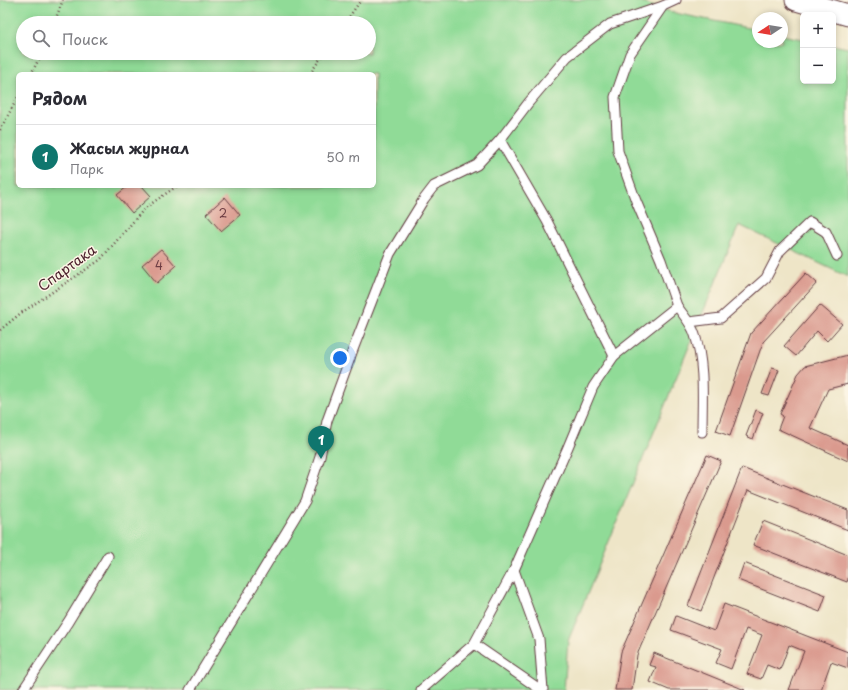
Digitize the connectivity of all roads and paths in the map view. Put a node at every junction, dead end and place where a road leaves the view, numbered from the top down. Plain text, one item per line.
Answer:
1 (63, 0) edge
2 (361, 0) edge
3 (676, 0) edge
4 (796, 0) edge
5 (663, 6) junction
6 (848, 15) edge
7 (57, 16) edge
8 (350, 16) edge
9 (38, 60) edge
10 (319, 60) edge
11 (32, 72) edge
12 (311, 72) edge
13 (16, 101) edge
14 (0, 130) edge
15 (500, 140) junction
16 (174, 188) edge
17 (837, 256) dead end
18 (677, 306) junction
19 (689, 322) junction
20 (0, 330) edge
21 (614, 356) junction
22 (702, 432) dead end
23 (108, 556) dead end
24 (514, 570) junction
25 (474, 644) junction
26 (23, 690) edge
27 (190, 690) edge
28 (421, 690) edge
29 (542, 690) edge

1 - 7 path
2 - 8 path
3 - 5 lane
4 - 6 street
5 - 15 lane
5 - 18 lane
9 - 11 path
10 - 12 path
13 - 14 path
15 - 21 lane
15 - 27 lane
16 - 20 path, Спартака
17 - 19 lane
18 - 19 lane
18 - 21 lane
19 - 22 lane
21 - 24 lane
23 - 26 lane
24 - 25 lane
24 - 29 lane
25 - 28 lane
25 - 29 lane

